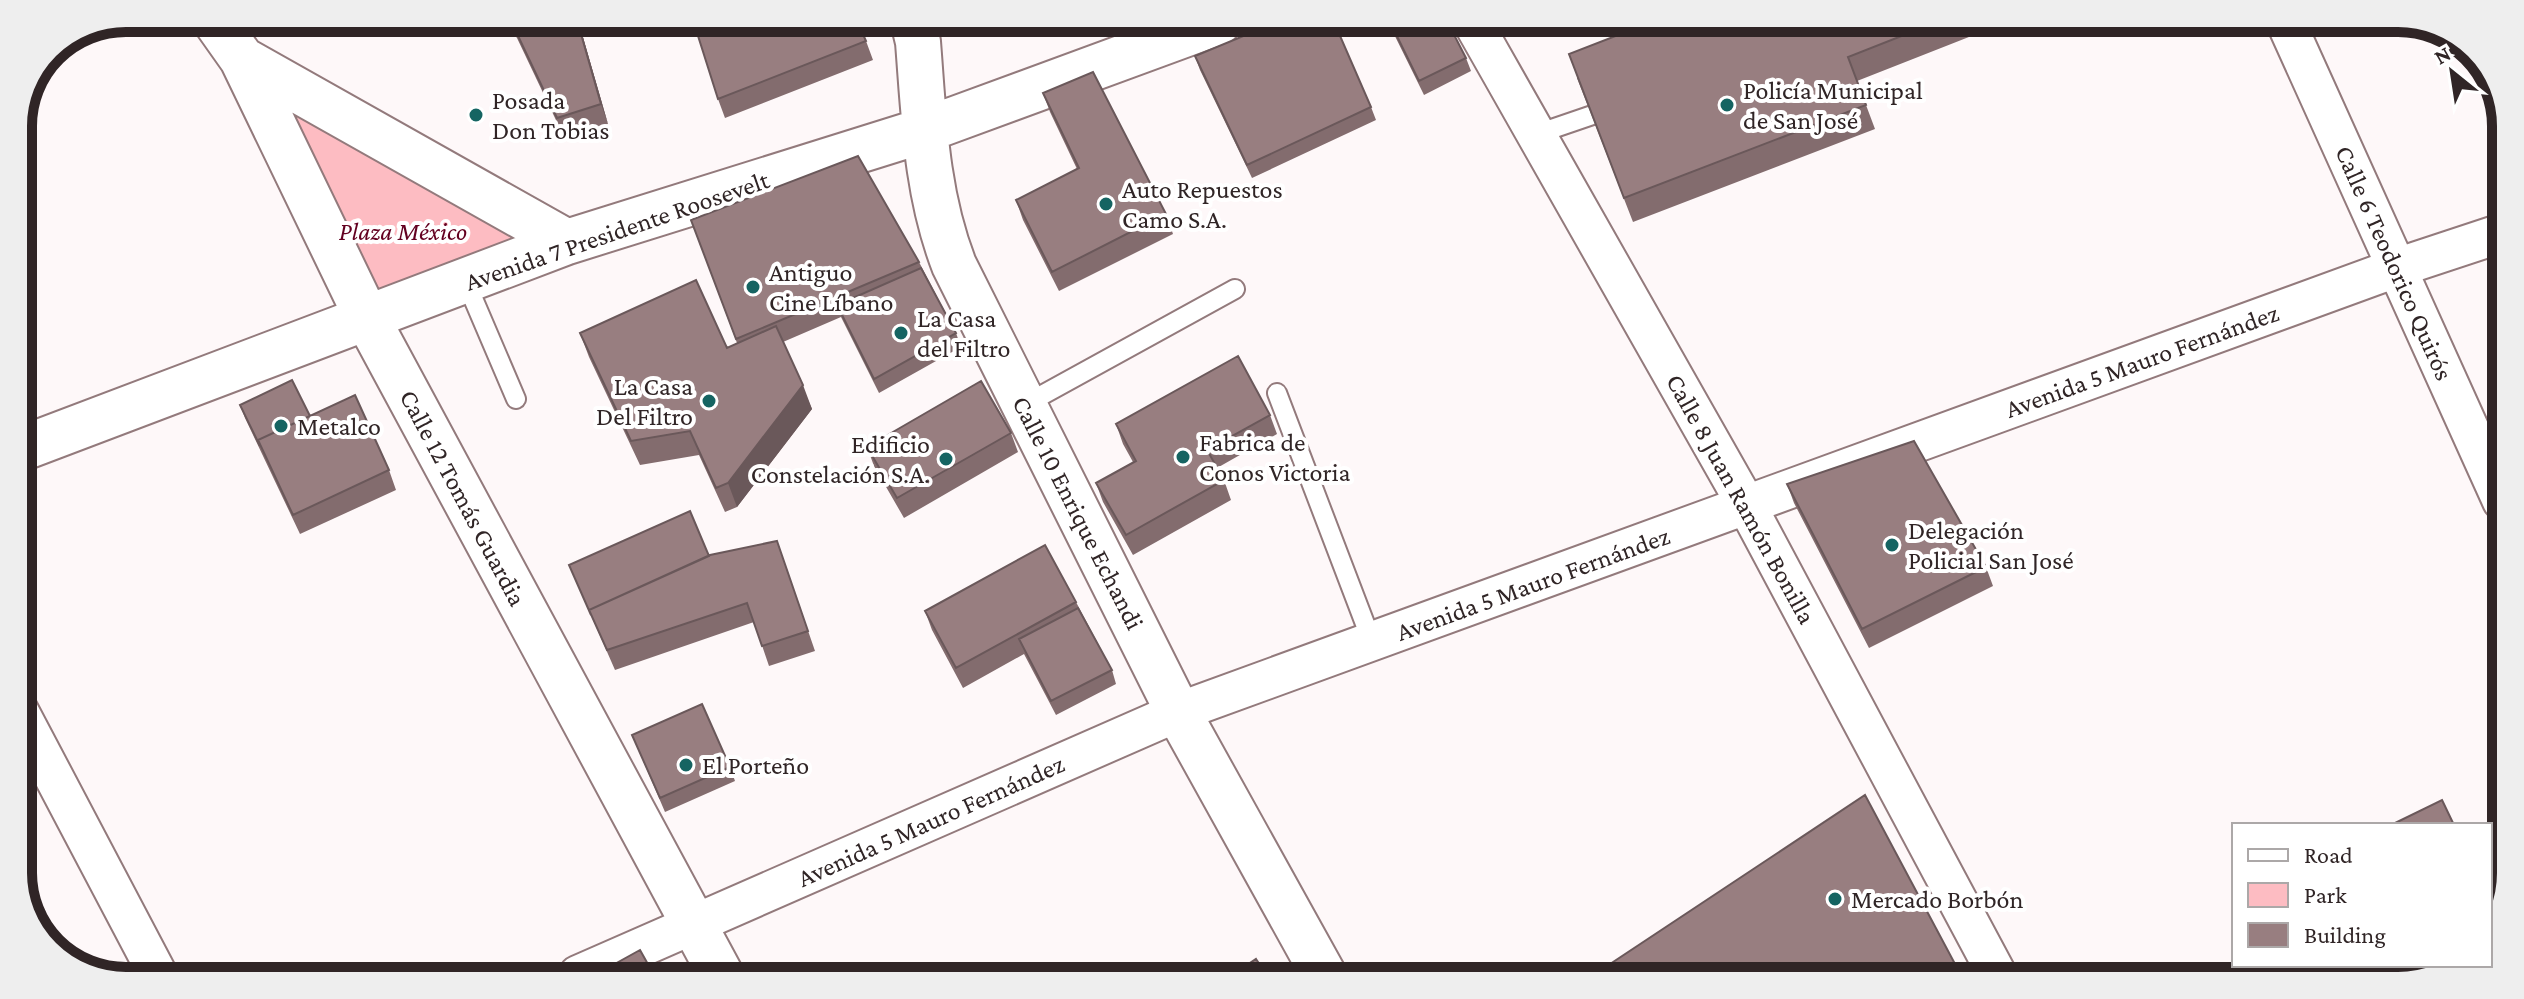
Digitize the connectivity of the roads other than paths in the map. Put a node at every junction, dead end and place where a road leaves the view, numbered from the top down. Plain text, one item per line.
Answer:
1 (223, 32) edge
2 (916, 32) edge
3 (1192, 32) edge
4 (1478, 32) edge
5 (2290, 32) edge
6 (242, 59) junction
7 (1624, 104) edge
8 (925, 130) junction
9 (1537, 134) junction
10 (2492, 236) edge
11 (567, 242) junction
12 (2396, 268) junction
13 (466, 282) junction
14 (1235, 289) dead end
15 (368, 320) junction
16 (1277, 393) dead end
17 (516, 399) dead end
18 (1024, 405) junction
19 (32, 445) edge
20 (2492, 479) edge
21 (1747, 506) junction
22 (1372, 642) junction
23 (1178, 712) junction
24 (32, 736) edge
25 (693, 925) junction
26 (154, 967) edge
27 (596, 967) edge
28 (717, 967) edge
29 (1319, 967) edge
30 (1993, 967) edge

1 - 6 street, Calle 12 Tomás Guardia
2 - 8 street, Calle 10 Enrique Echandi
3 - 8 street, Avenida 7 Presidente Roosevelt
4 - 9 street, Calle 8 Juan Ramón Bonilla
5 - 12 street, Calle 6 Teodorico Quirós
6 - 11 street
6 - 15 street, Calle 12 Tomás Guardia
7 - 9 lane
8 - 11 street, Avenida 7 Presidente Roosevelt
8 - 18 street, Calle 10 Enrique Echandi
9 - 21 street, Calle 8 Juan Ramón Bonilla
10 - 12 street, Avenida 5 Mauro Fernández
11 - 13 street, Avenida 7 Presidente Roosevelt
12 - 20 street, Calle 6 Teodorico Quirós
12 - 21 street, Avenida 5 Mauro Fernández
13 - 15 street, Avenida 7 Presidente Roosevelt
13 - 17 lane
14 - 18 lane
15 - 19 street, Avenida 7 Presidente Roosevelt
15 - 25 street, Calle 12 Tomás Guardia
16 - 22 lane
18 - 23 street, Calle 10 Enrique Echandi
21 - 22 street, Avenida 5 Mauro Fernández
21 - 30 street, Calle 8 Juan Ramón Bonilla
22 - 23 street, Avenida 5 Mauro Fernández
23 - 25 street, Avenida 5 Mauro Fernández
23 - 29 street, Calle 10 Enrique Echandi
24 - 26 street
25 - 27 street, Avenida 5 Mauro Fernández
25 - 28 street, Calle 12 Tomás Guardia

